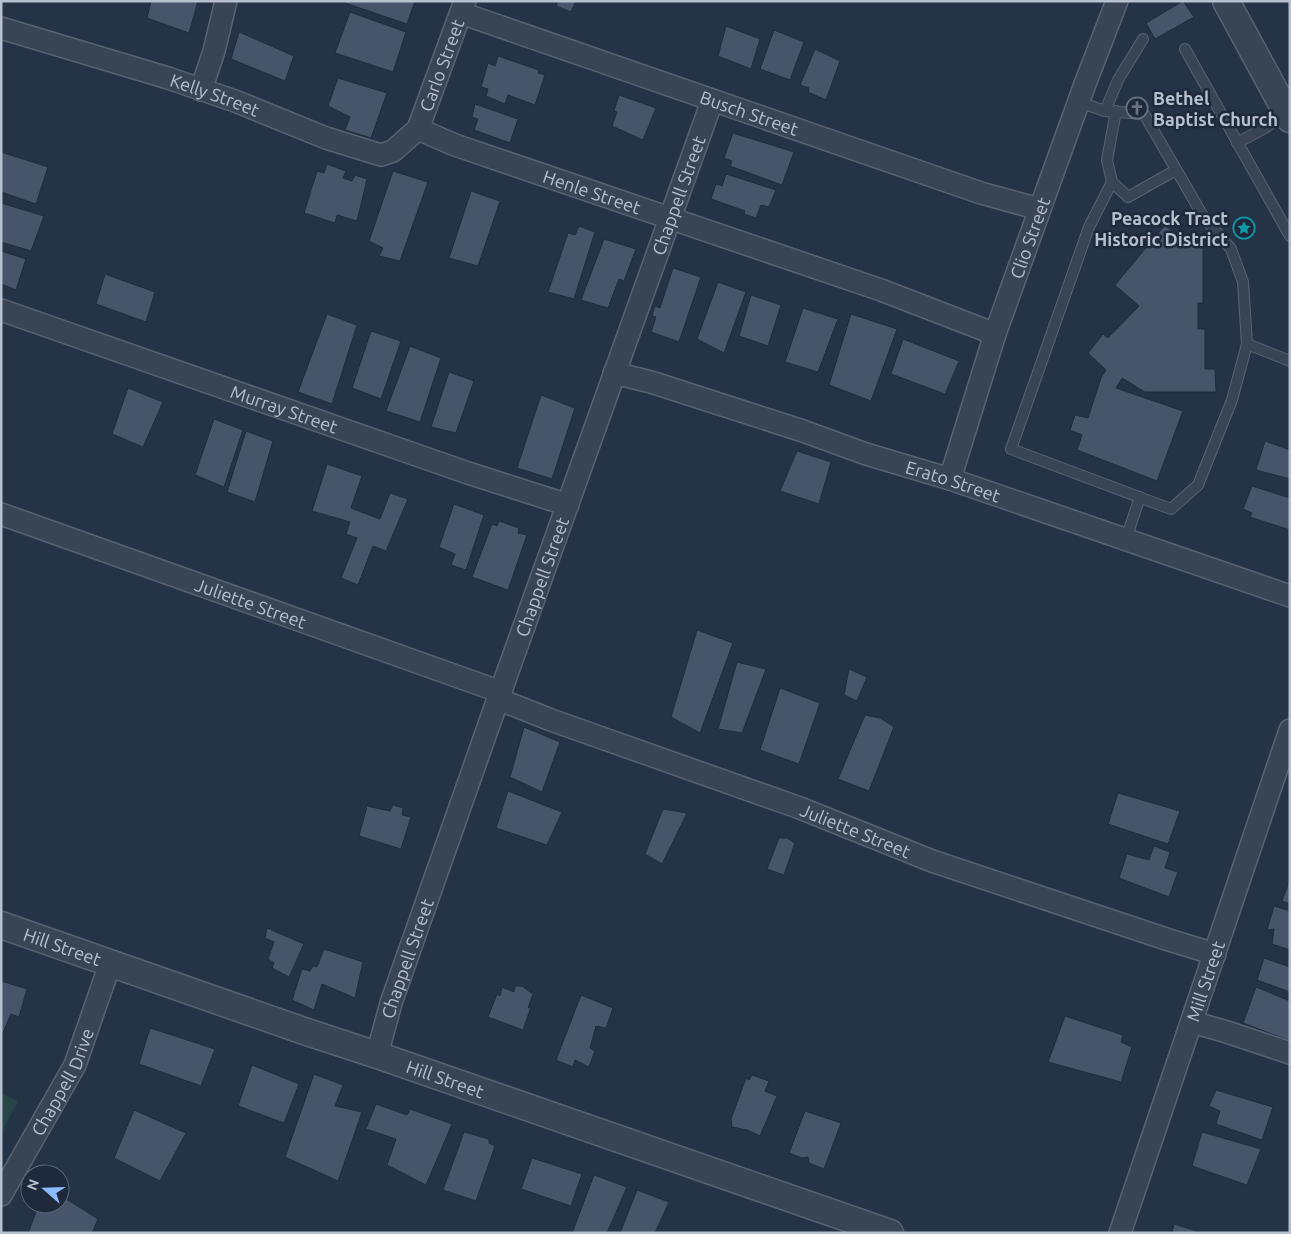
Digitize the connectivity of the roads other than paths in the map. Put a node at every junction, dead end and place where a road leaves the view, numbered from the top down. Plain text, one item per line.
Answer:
1 (226, 1) edge
2 (1117, 1) edge
3 (1226, 1) edge
4 (463, 7) edge
5 (1, 28) edge
6 (1143, 39) dead end
7 (1185, 49) dead end
8 (201, 90) junction
9 (712, 101) junction
10 (1078, 102) junction
11 (1110, 111) junction
12 (1288, 116) edge
13 (418, 129) junction
14 (1237, 143) junction
15 (1176, 170) junction
16 (1112, 182) junction
17 (1039, 209) junction
18 (670, 218) junction
19 (1290, 236) edge
20 (1, 310) edge
21 (995, 334) junction
22 (1247, 344) junction
23 (1290, 361) edge
24 (614, 374) junction
25 (950, 479) junction
26 (1140, 497) junction
27 (568, 505) junction
28 (1, 514) edge
29 (1126, 539) junction
30 (1290, 596) edge
31 (500, 695) junction
32 (1290, 730) edge
33 (1, 925) edge
34 (1215, 954) junction
35 (110, 964) junction
36 (1192, 1022) junction
37 (1290, 1053) edge
38 (377, 1055) junction
39 (1, 1195) edge
40 (890, 1233) edge
41 (1120, 1233) edge

1 - 8 street
2 - 10 street, Clio Street
3 - 12 street
4 - 9 street, Busch Street
4 - 13 street, Carlo Street
5 - 8 street, Kelly Street
6 - 11 lane
7 - 14 lane
8 - 13 street, Kelly Street
9 - 17 street, Busch Street
9 - 18 street, Chappell Street
10 - 11 lane
10 - 17 street, Clio Street
11 - 15 lane
11 - 16 lane
12 - 14 lane
13 - 18 street, Henle Street
14 - 19 lane
15 - 16 lane
15 - 22 lane
16 - 26 lane
17 - 21 street, Clio Street
18 - 21 street, Henle Street
18 - 24 street, Chappell Street
20 - 27 street, Murray Street
21 - 25 street, Clio Street
22 - 23 lane
22 - 26 lane
24 - 25 street, Erato Street
24 - 27 street, Chappell Street
25 - 29 street, Erato Street
26 - 29 lane
27 - 31 street, Chappell Street
28 - 31 street, Juliette Street
29 - 30 street, Erato Street
31 - 34 street, Juliette Street
31 - 38 street, Chappell Street
32 - 34 street, Mill Street
33 - 35 street, Hill Street
34 - 36 street, Mill Street
35 - 38 street, Hill Street
35 - 39 street, Chappell Drive
36 - 37 street
36 - 41 street, Mill Street
38 - 40 street, Hill Street

